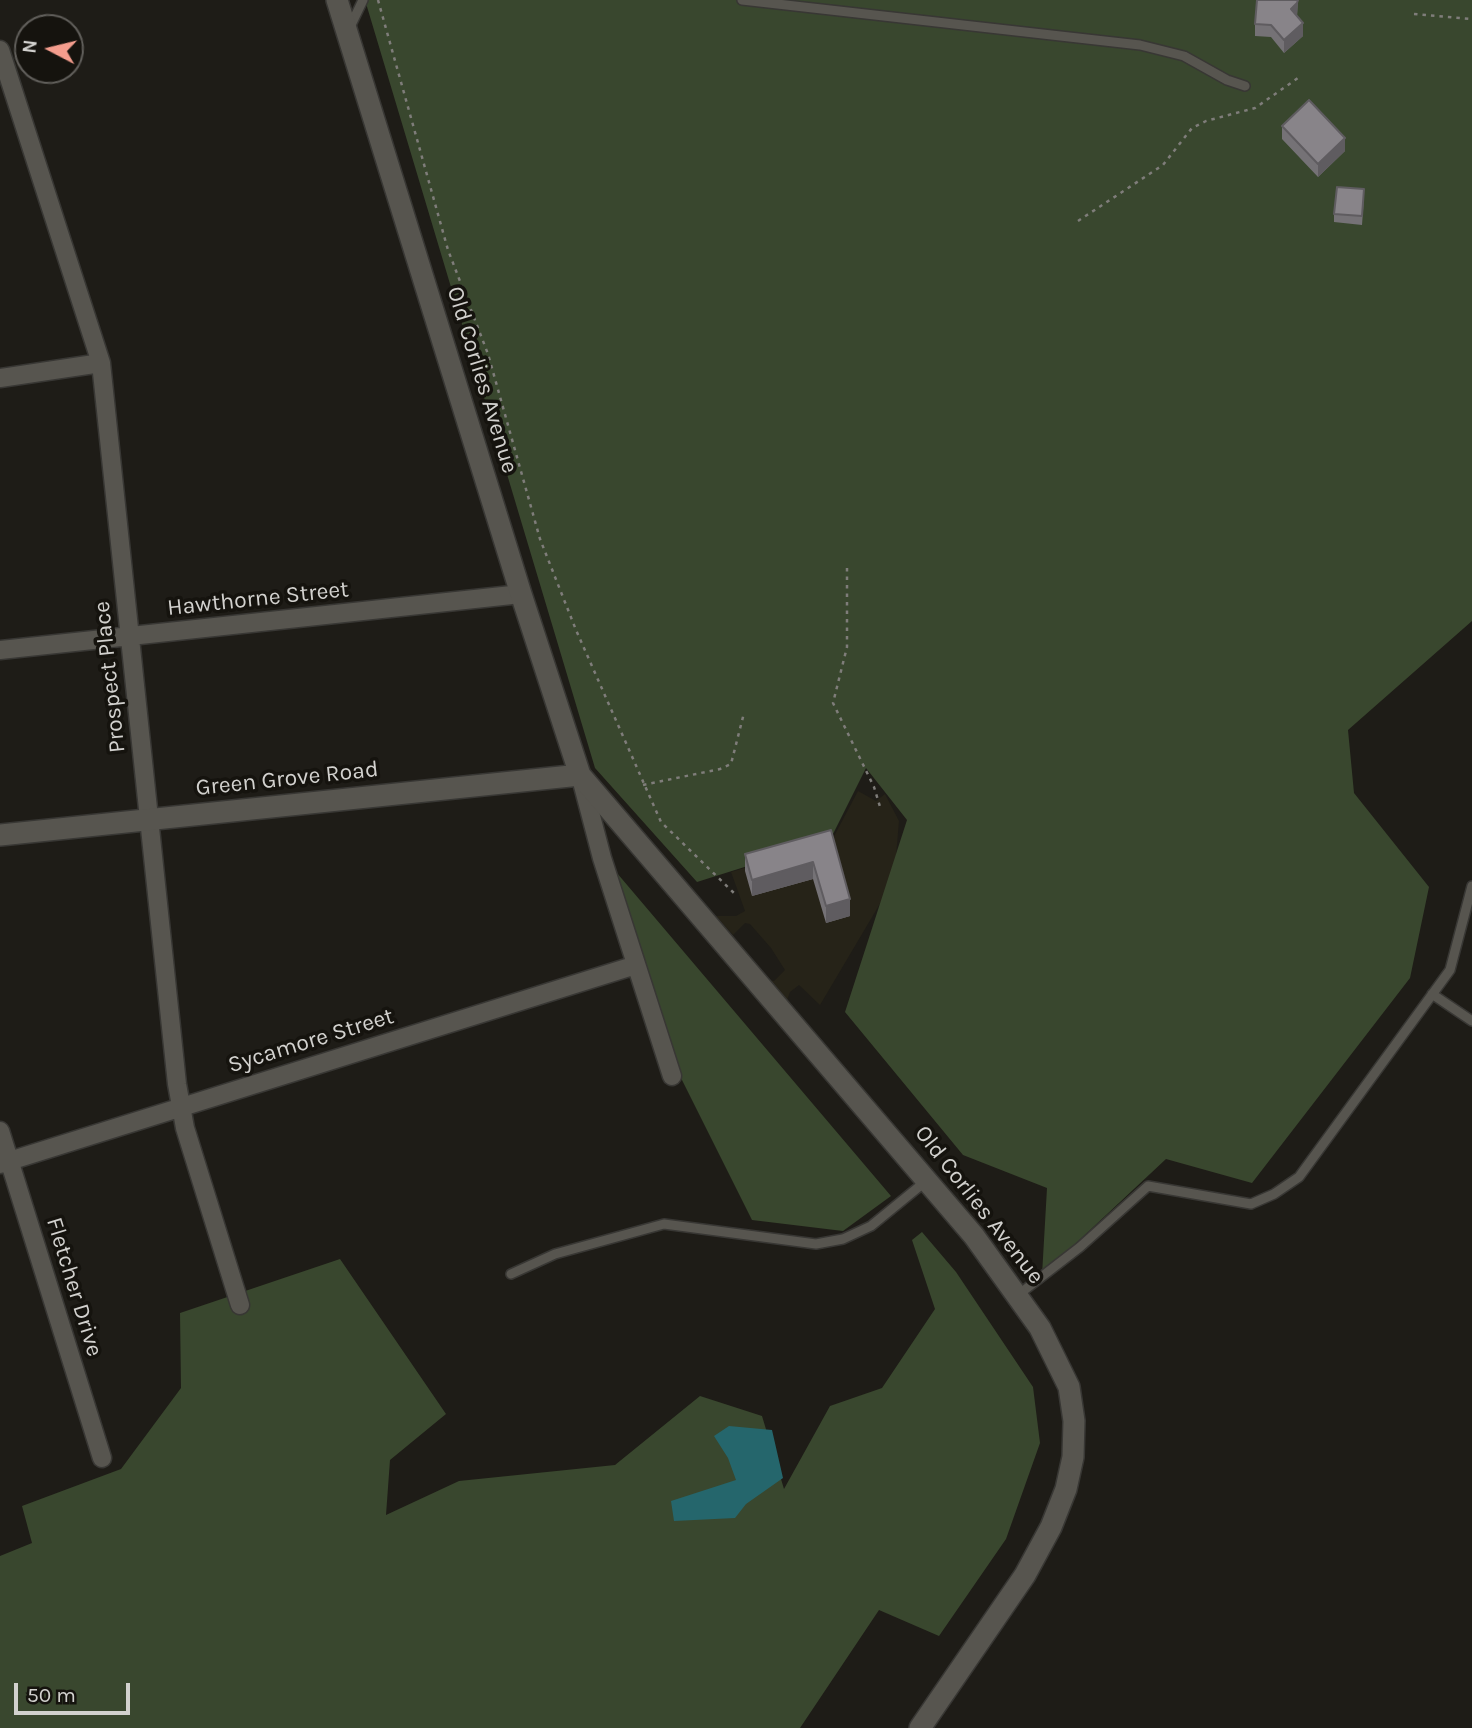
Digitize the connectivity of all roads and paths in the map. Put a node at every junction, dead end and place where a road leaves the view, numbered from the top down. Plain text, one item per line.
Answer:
1 (337, 0) edge
2 (363, 0) edge
3 (378, 0) edge
4 (742, 0) edge
5 (1415, 14) dead end
6 (1472, 19) edge
7 (347, 31) junction
8 (0, 50) edge
9 (1298, 78) dead end
10 (1245, 86) dead end
11 (1078, 221) dead end
12 (101, 363) junction
13 (0, 378) edge
14 (847, 568) dead end
15 (521, 594) junction
16 (131, 637) junction
17 (0, 650) edge
18 (744, 713) dead end
19 (580, 775) junction
20 (643, 785) junction
21 (881, 810) dead end
22 (149, 820) junction
23 (0, 835) edge
24 (1472, 886) edge
25 (735, 894) dead end
26 (636, 965) junction
27 (1432, 994) junction
28 (1472, 1021) edge
29 (672, 1076) dead end
30 (181, 1107) junction
31 (0, 1131) edge
32 (5, 1162) edge
33 (928, 1180) junction
34 (511, 1274) dead end
35 (1018, 1295) junction
36 (240, 1305) dead end
37 (102, 1458) dead end
38 (920, 1728) edge

1 - 7 street, Old Corlies Avenue
2 - 7 lane
3 - 20 path
4 - 10 lane
5 - 6 path
7 - 15 street, Old Corlies Avenue
8 - 12 street, Prospect Place
9 - 11 path
12 - 13 street
12 - 16 street, Prospect Place
14 - 21 path
15 - 16 street, Hawthorne Street
15 - 19 street, Old Corlies Avenue
16 - 17 street, Hawthorne Street
16 - 22 street, Prospect Place
18 - 20 path
19 - 22 street, Green Grove Road
19 - 26 street, Old Corlies Avenue
19 - 33 street, Old Corlies Avenue
20 - 25 path
22 - 23 street, Green Grove Road
22 - 30 street, Prospect Place
24 - 27 lane
26 - 29 street, Old Corlies Avenue
26 - 30 street, Sycamore Street
27 - 28 lane
27 - 35 lane
30 - 32 street, Sycamore Street
30 - 36 street, Prospect Place
31 - 32 street, Fletcher Drive
32 - 37 street, Fletcher Drive
33 - 34 lane
33 - 35 street, Old Corlies Avenue
35 - 38 street, Old Corlies Avenue

